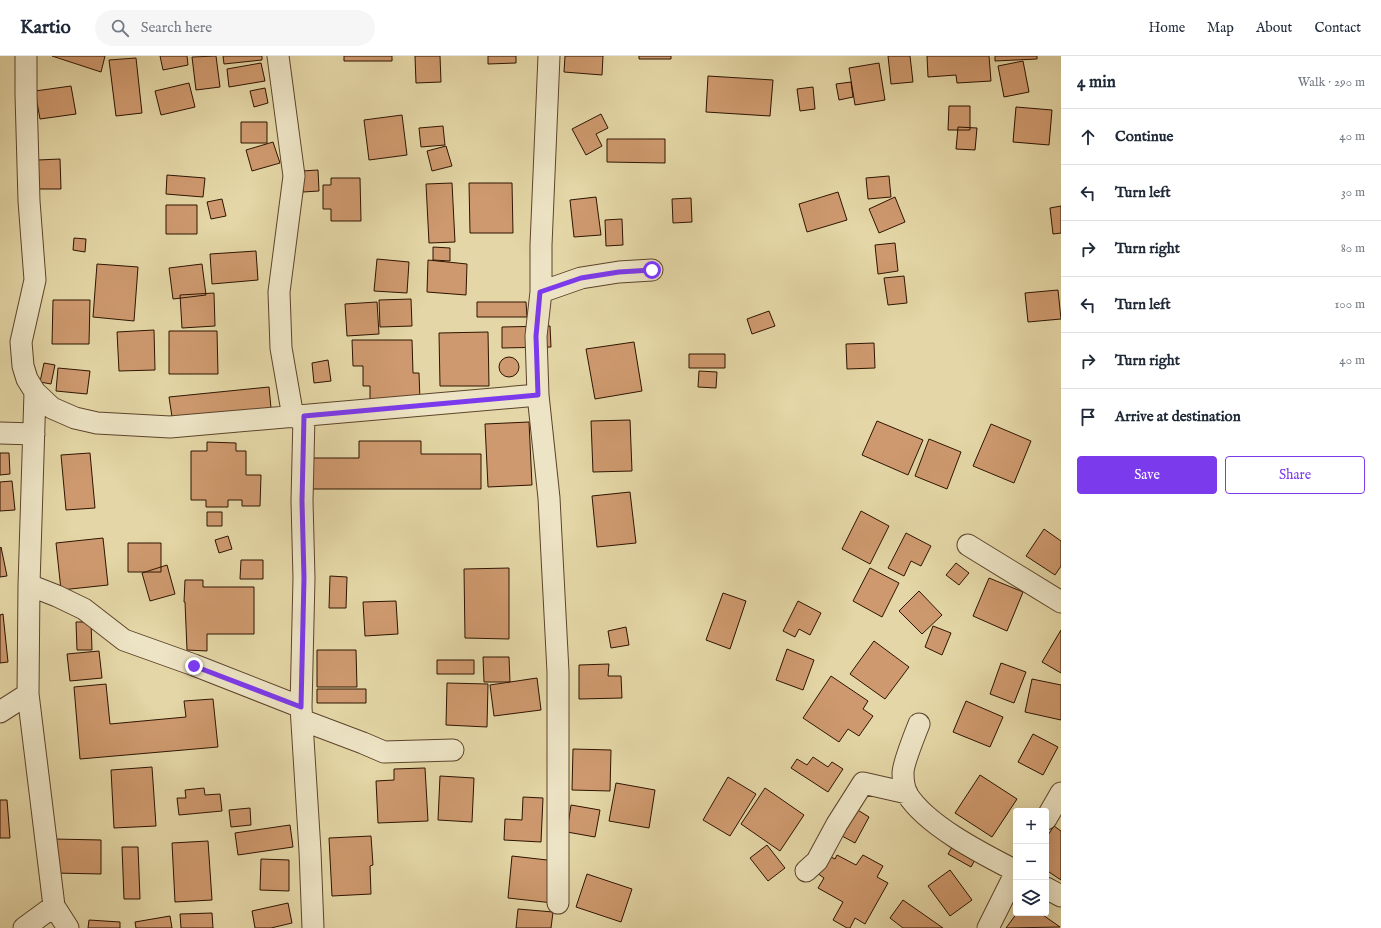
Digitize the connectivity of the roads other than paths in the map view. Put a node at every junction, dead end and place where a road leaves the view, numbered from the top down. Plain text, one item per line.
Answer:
1 (26, 56) edge
2 (278, 56) edge
3 (549, 56) edge
4 (652, 270) dead end
5 (540, 292) junction
6 (35, 392) junction
7 (538, 395) junction
8 (298, 416) junction
9 (0, 433) edge
10 (34, 434) junction
11 (968, 545) dead end
12 (29, 585) junction
13 (1061, 602) edge
14 (28, 694) junction
15 (0, 712) edge
16 (301, 713) junction
17 (919, 724) dead end
18 (453, 750) dead end
19 (907, 793) junction
20 (1061, 793) edge
21 (1049, 814) edge
22 (1013, 870) edge
23 (806, 872) dead end
24 (1013, 878) edge
25 (1049, 890) edge
26 (1061, 896) edge
27 (558, 903) dead end
28 (54, 906) junction
29 (24, 928) edge
30 (68, 928) edge
31 (313, 928) edge
32 (988, 928) edge

1 - 6 street
2 - 8 street
3 - 5 street
4 - 5 street
5 - 7 street
6 - 8 street
6 - 10 street
7 - 8 street
7 - 27 street
8 - 16 street
9 - 10 street
10 - 12 street
11 - 13 street
12 - 14 street
12 - 16 street
14 - 15 street
14 - 28 street
16 - 18 street
16 - 31 street
17 - 19 street
19 - 22 street
19 - 23 street
20 - 21 street
24 - 32 street
25 - 26 street
28 - 29 street
28 - 30 street

